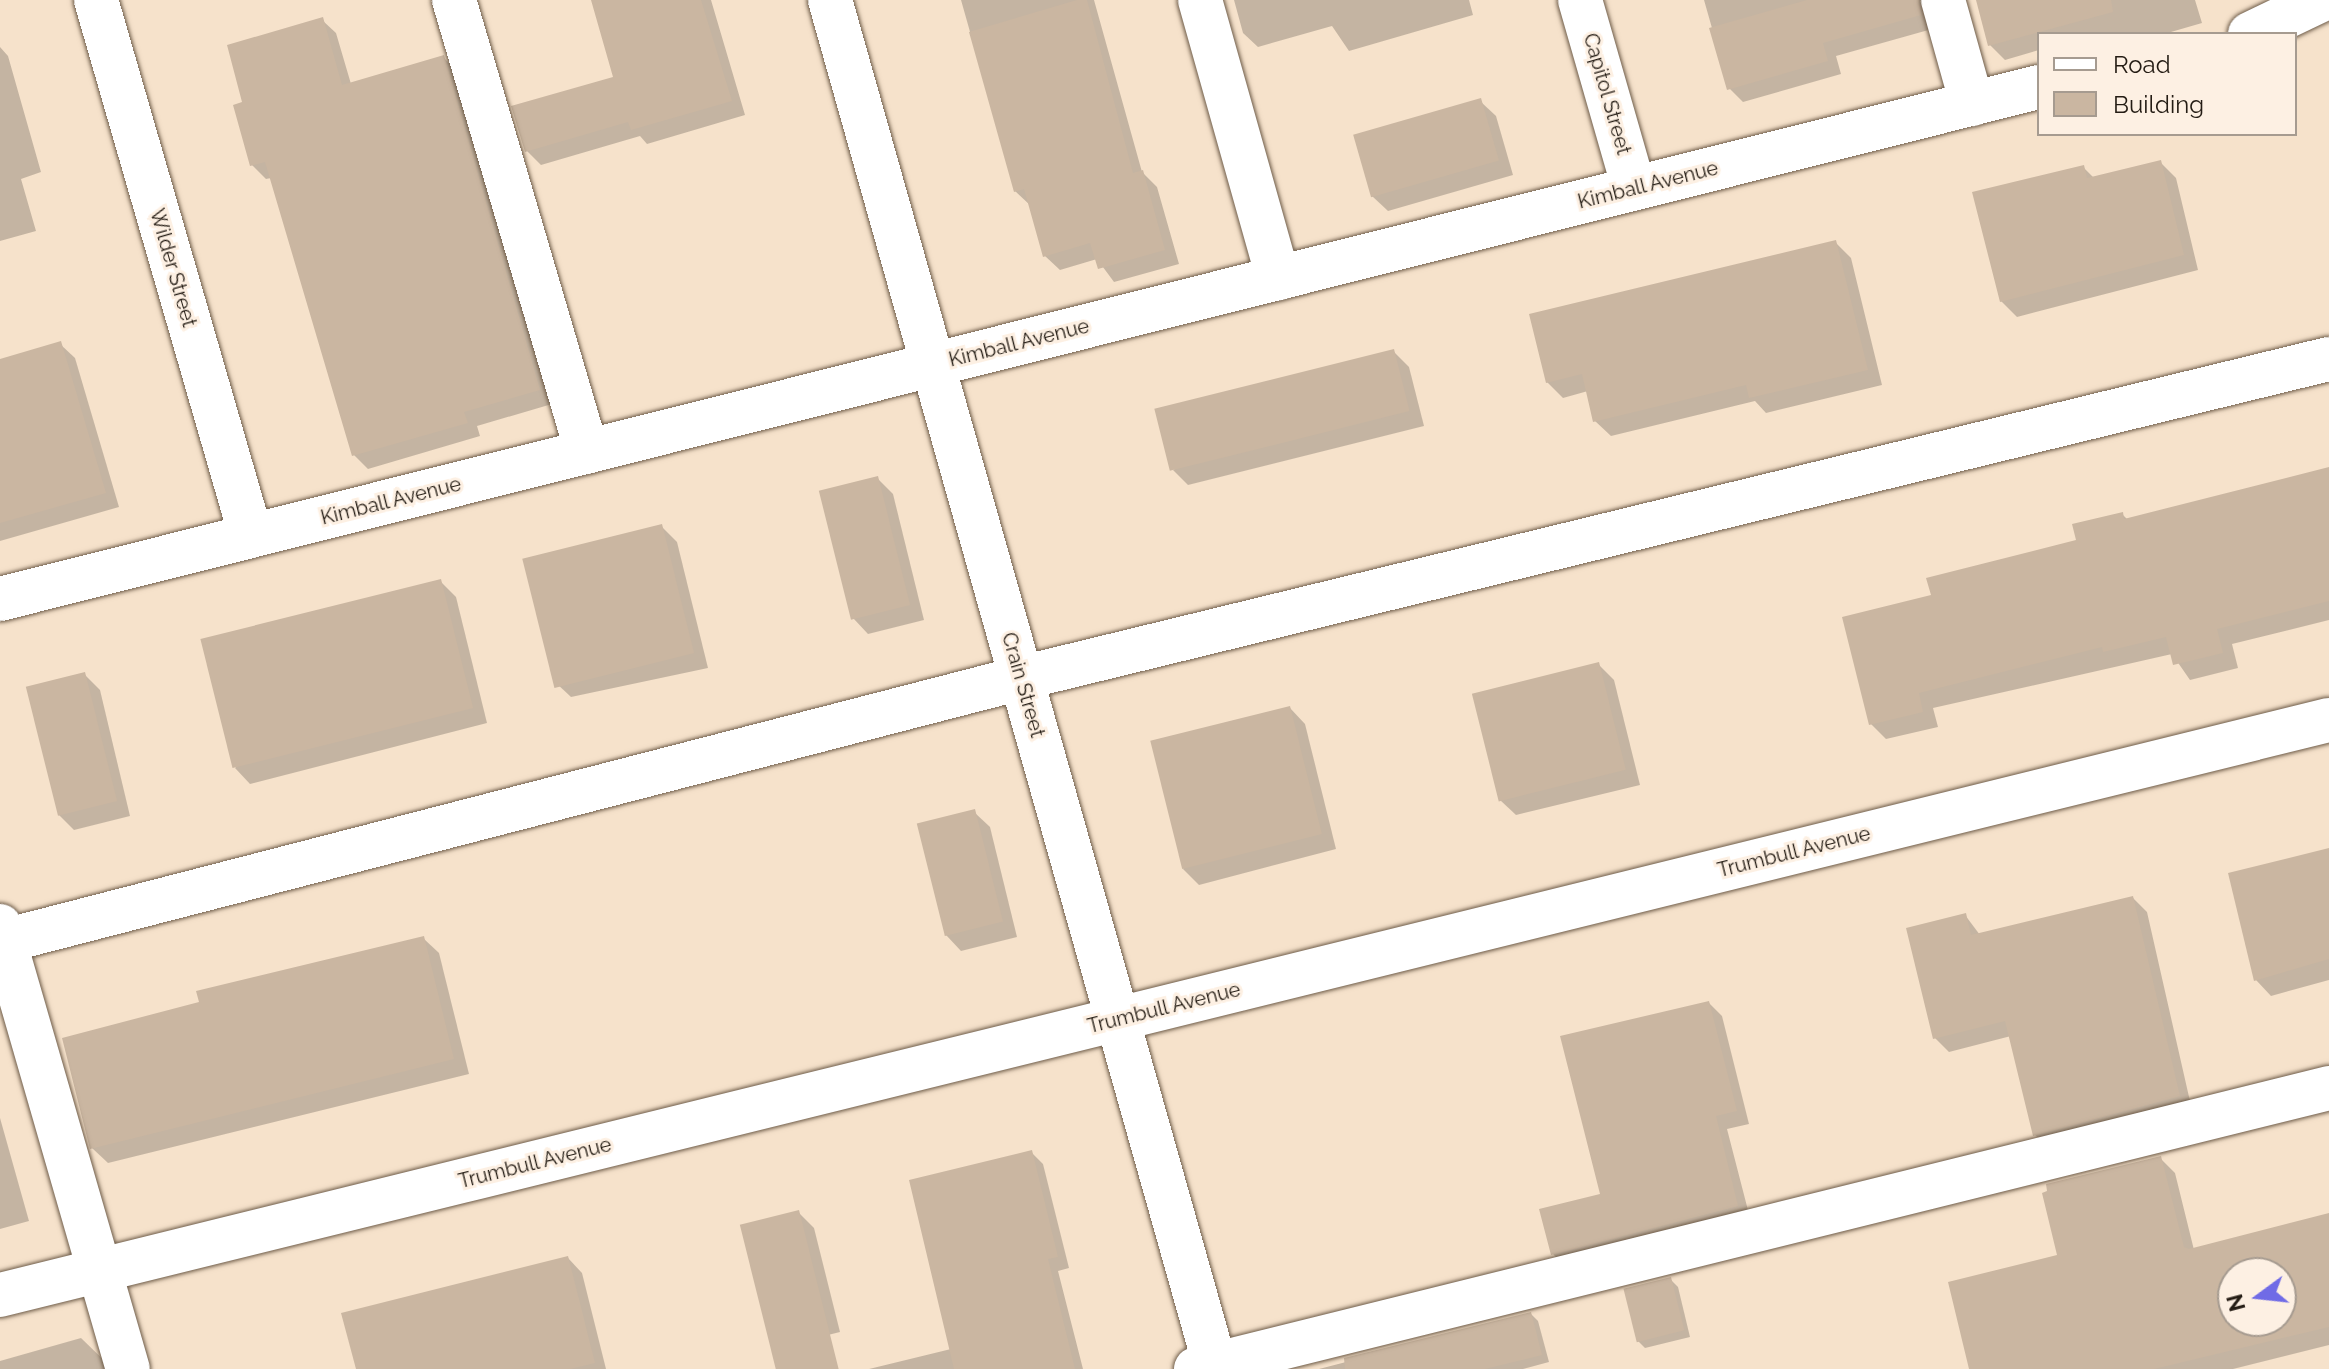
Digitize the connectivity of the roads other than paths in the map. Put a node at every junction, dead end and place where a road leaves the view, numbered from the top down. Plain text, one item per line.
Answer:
1 (96, 0) edge
2 (454, 0) edge
3 (830, 0) edge
4 (1200, 0) edge
5 (1580, 0) edge
6 (1943, 0) edge
7 (2321, 0) edge
8 (2329, 26) edge
9 (2254, 32) edge
10 (2037, 88) edge
11 (1972, 104) junction
12 (1634, 188) junction
13 (1278, 278) junction
14 (2329, 359) edge
15 (933, 364) junction
16 (587, 452) junction
17 (251, 536) junction
18 (0, 599) edge
19 (1021, 678) junction
20 (2329, 720) edge
21 (2, 934) edge
22 (1117, 1019) junction
23 (2329, 1088) edge
24 (99, 1271) junction
25 (0, 1295) edge
26 (1209, 1367) edge
27 (128, 1369) edge

1 - 17 street, Wilder Street
2 - 16 street
3 - 15 street, Crain Street
4 - 13 street
5 - 12 street, Capitol Street
6 - 11 street
7 - 8 street
7 - 9 street
10 - 11 street, Kimball Avenue
11 - 12 street, Kimball Avenue
12 - 13 street, Kimball Avenue
13 - 15 street, Kimball Avenue
14 - 19 street
15 - 16 street, Kimball Avenue
15 - 19 street, Crain Street
16 - 17 street, Kimball Avenue
17 - 18 street, Kimball Avenue
19 - 21 street
19 - 22 street, Crain Street
20 - 22 street, Trumbull Avenue
21 - 24 street
22 - 24 street, Trumbull Avenue
22 - 26 street, Crain Street
23 - 26 street
24 - 25 street, Trumbull Avenue
24 - 27 street

